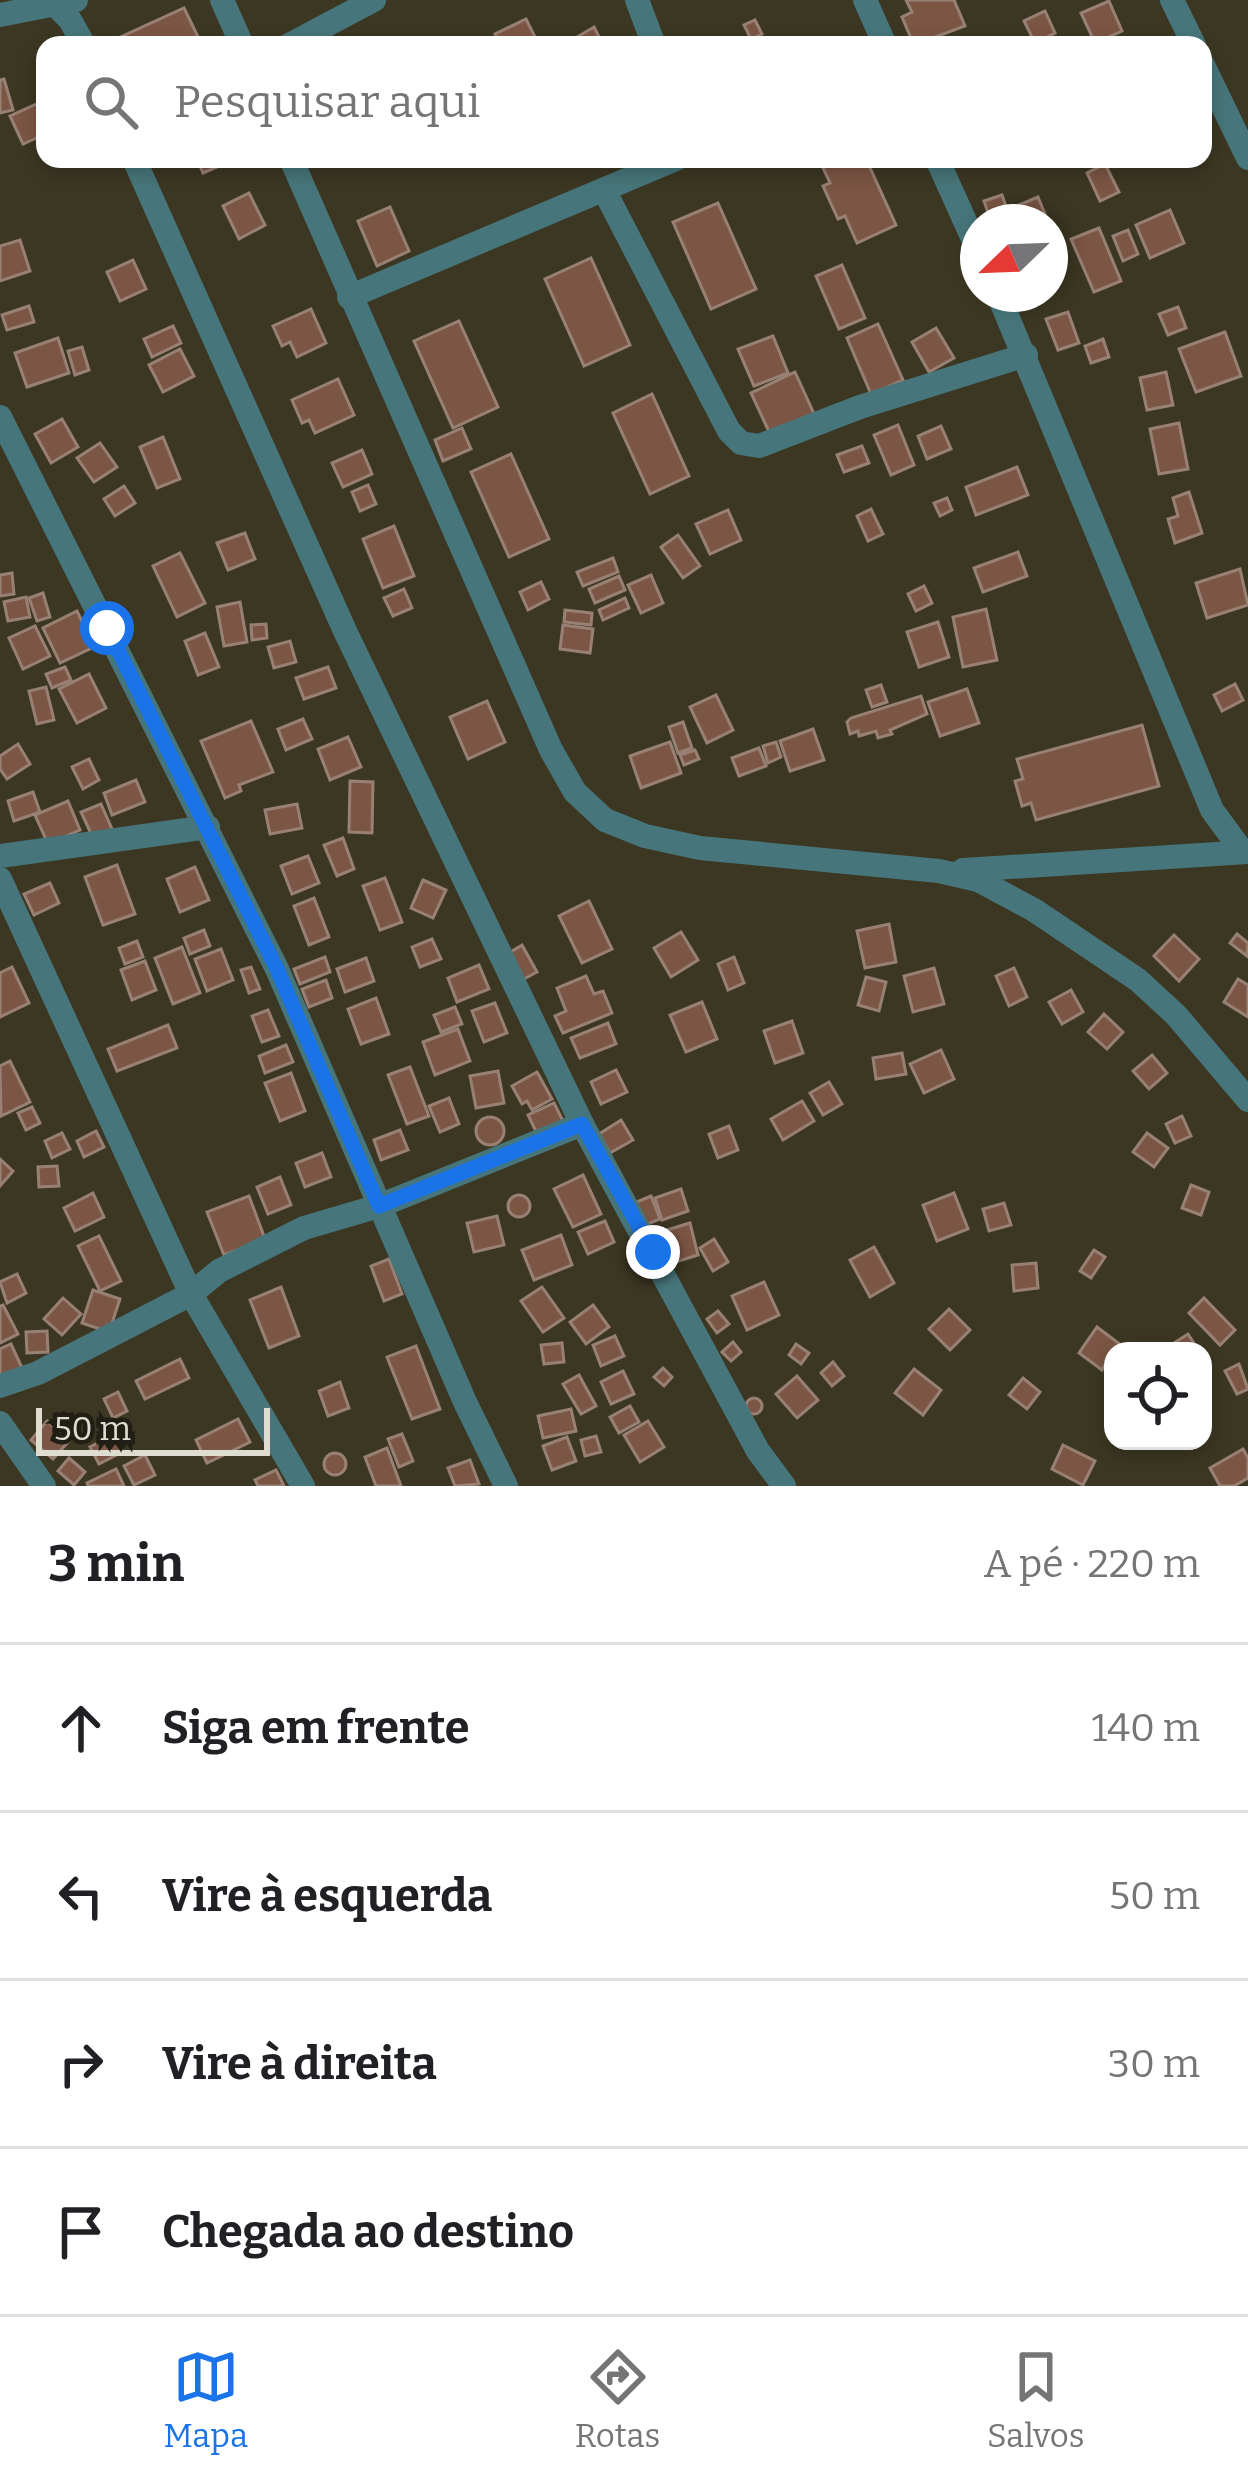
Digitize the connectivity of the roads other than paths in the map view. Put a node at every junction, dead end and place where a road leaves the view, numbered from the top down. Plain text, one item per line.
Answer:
1 (222, 0) edge
2 (374, 0) edge
3 (637, 0) edge
4 (865, 0) edge
5 (1172, 0) edge
6 (60, 2) edge
7 (0, 15) edge
8 (79, 36) edge
9 (238, 36) edge
10 (307, 36) edge
11 (651, 36) edge
12 (881, 36) edge
13 (1189, 36) edge
14 (1212, 84) edge
15 (1248, 158) edge
16 (138, 168) edge
17 (295, 168) edge
18 (655, 168) edge
19 (941, 168) edge
20 (604, 190) junction
21 (960, 210) edge
22 (349, 297) junction
23 (1006, 312) edge
24 (1026, 356) junction
25 (0, 416) edge
26 (1212, 810) junction
27 (208, 827) junction
28 (1245, 852) edge
29 (1195, 855) junction
30 (0, 856) edge
31 (939, 871) junction
32 (0, 879) edge
33 (1248, 1100) edge
34 (582, 1124) junction
35 (379, 1206) junction
36 (191, 1294) junction
37 (0, 1386) edge
38 (0, 1423) edge
39 (44, 1486) edge
40 (303, 1486) edge
41 (506, 1486) edge
42 (784, 1486) edge

1 - 9 street
2 - 10 street
3 - 11 street
4 - 12 street
5 - 13 street
6 - 7 street
6 - 8 street
14 - 15 street
16 - 34 street
17 - 22 street
18 - 20 street
19 - 21 street
20 - 22 street
20 - 24 street
22 - 31 street
23 - 24 street
24 - 26 street
25 - 27 street
26 - 28 street
26 - 29 street
27 - 30 street
27 - 35 street
28 - 29 street
29 - 31 street
31 - 33 street
32 - 36 street
34 - 35 street
34 - 42 street
35 - 36 street
35 - 41 street
36 - 37 street
36 - 40 street
38 - 39 street

